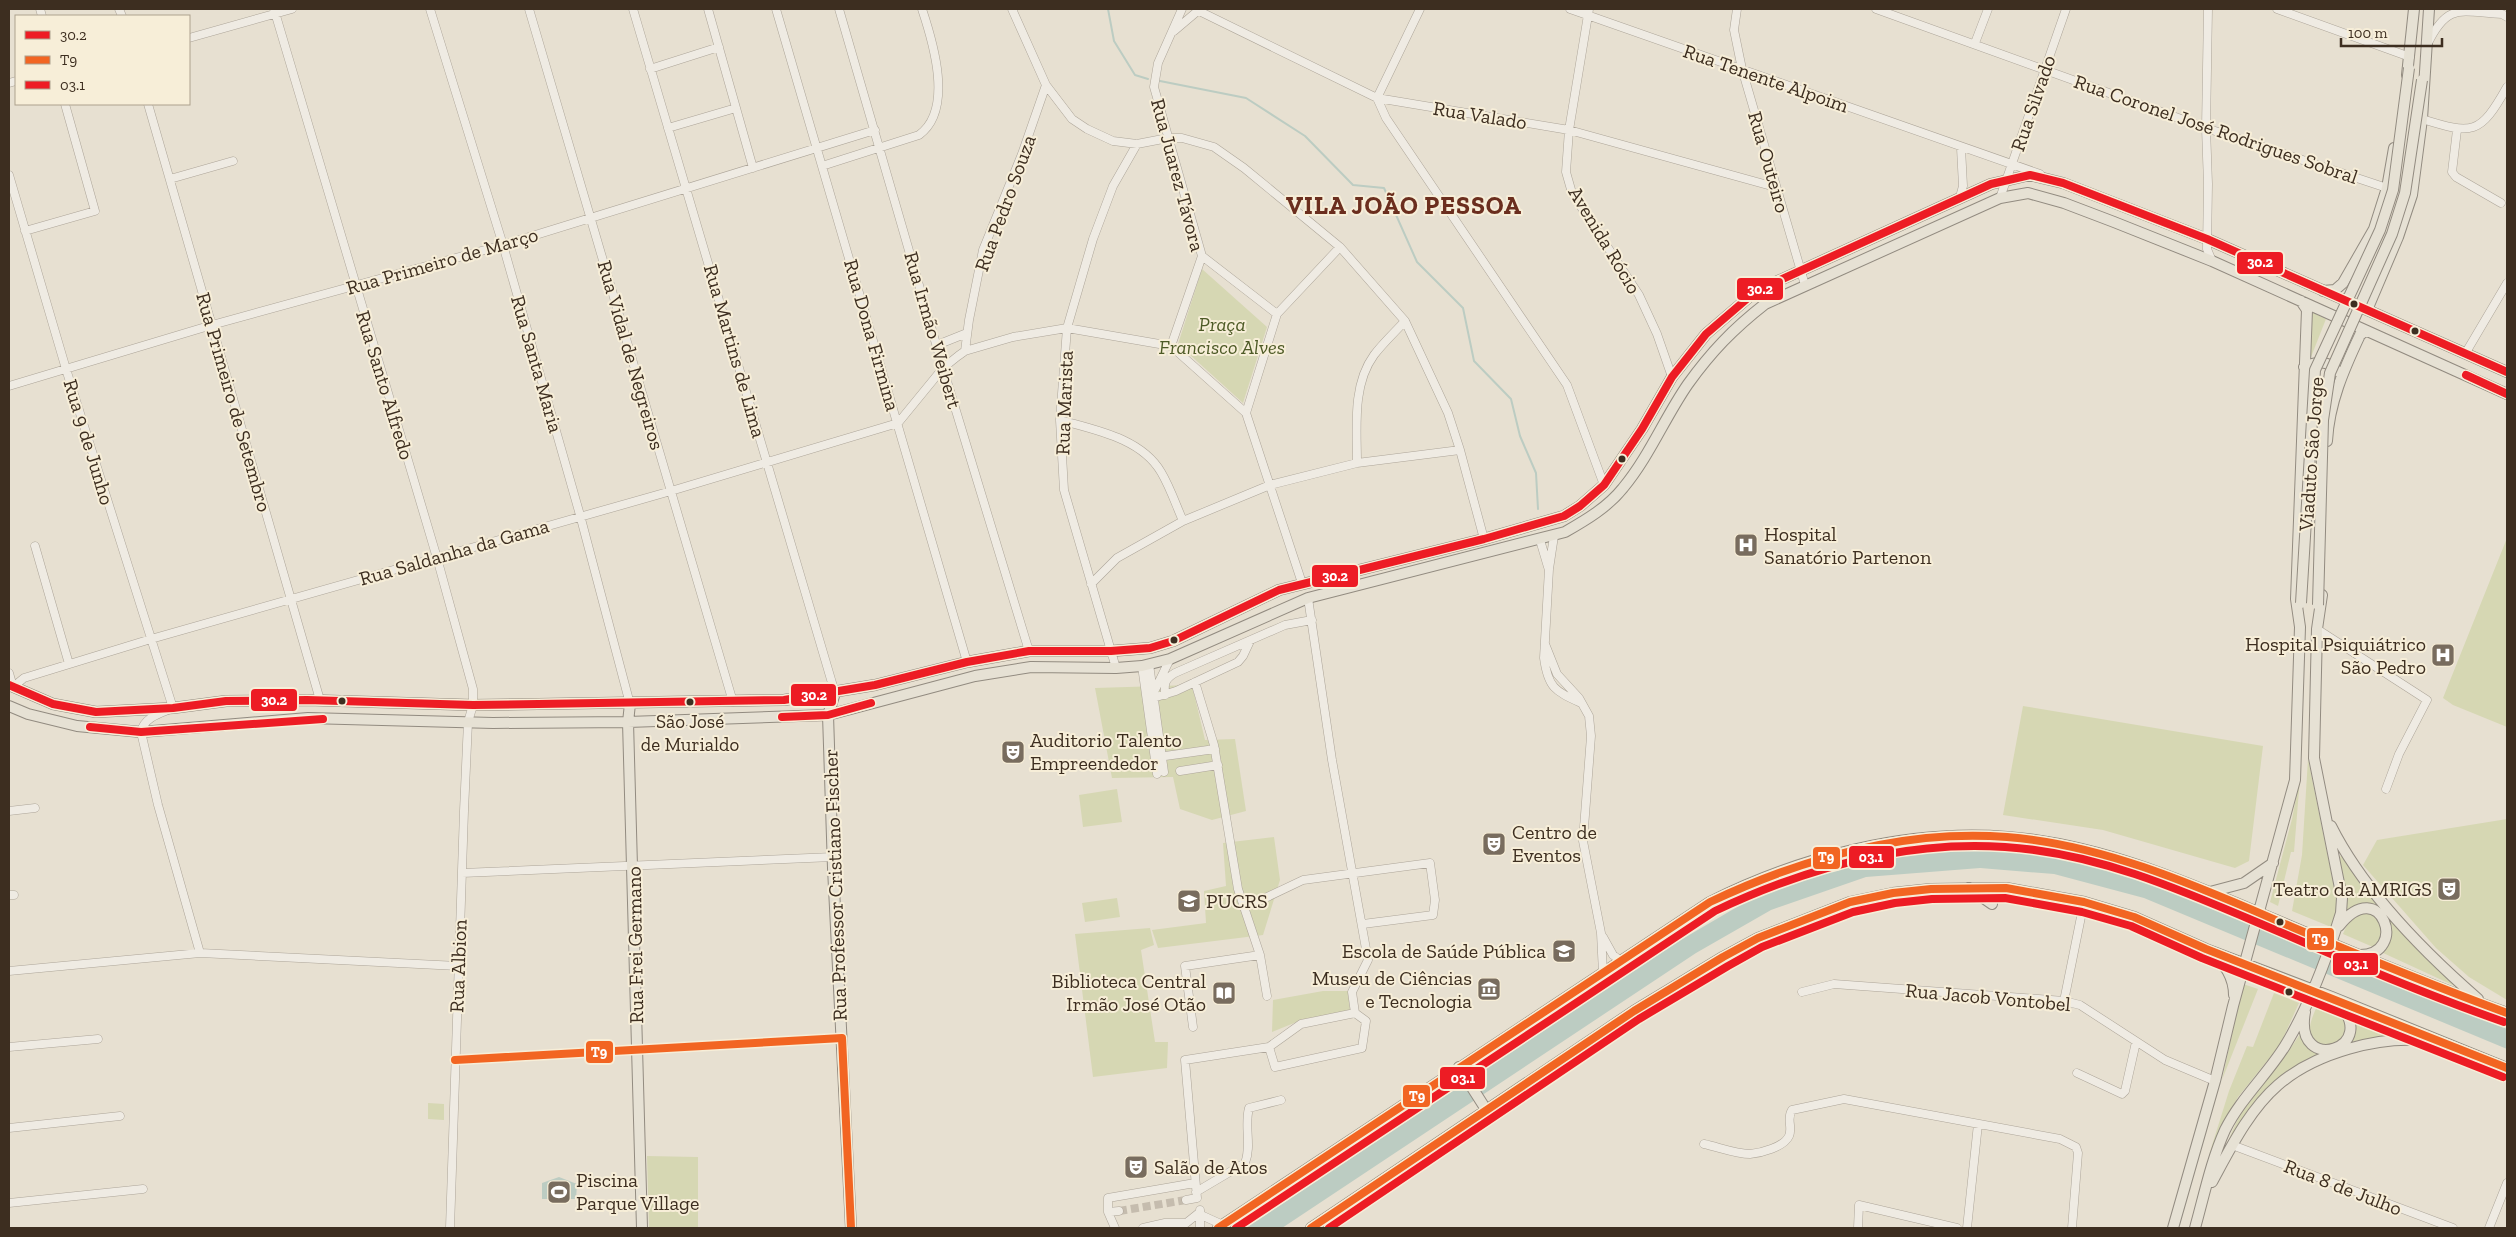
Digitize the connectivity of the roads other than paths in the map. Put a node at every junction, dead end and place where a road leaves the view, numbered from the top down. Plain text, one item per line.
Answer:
1 (292, 9) edge
2 (430, 9) edge
3 (529, 9) edge
4 (633, 9) edge
5 (708, 9) edge
6 (776, 9) edge
7 (839, 9) edge
8 (922, 9) edge
9 (1006, 9) edge
10 (1182, 9) edge
11 (1198, 9) edge
12 (1420, 9) edge
13 (1570, 9) edge
14 (1737, 9) edge
15 (1876, 9) edge
16 (1988, 9) edge
17 (2066, 9) edge
18 (2208, 9) edge
19 (2277, 9) edge
20 (2414, 9) edge
21 (2429, 9) edge
22 (275, 11) edge
23 (1013, 11) edge
24 (1589, 12) edge
25 (2504, 13) edge
26 (1172, 32) junction
27 (190, 38) edge
28 (1974, 43) junction
29 (719, 47) junction
30 (2426, 48) junction
31 (2410, 57) junction
32 (2424, 67) junction
33 (2045, 68) junction
34 (1742, 69) junction
35 (650, 70) junction
36 (1046, 85) junction
37 (2507, 88) edge
38 (1377, 98) junction
39 (65, 105) edge
40 (148, 105) edge
41 (736, 108) junction
42 (2422, 119) junction
43 (668, 128) junction
44 (2206, 128) junction
45 (875, 130) junction
46 (1569, 130) junction
47 (2457, 130) junction
48 (1168, 138) junction
49 (1136, 144) junction
50 (879, 147) junction
51 (817, 148) junction
52 (1962, 148) junction
53 (233, 161) dead end
54 (2012, 163) junction
55 (822, 166) junction
56 (753, 168) junction
57 (9, 175) edge
58 (170, 179) junction
59 (2007, 179) junction
60 (2063, 183) junction
61 (1775, 187) junction
62 (687, 188) junction
63 (2387, 188) junction
64 (1960, 197) junction
65 (2000, 198) junction
66 (2501, 203) dead end
67 (592, 217) junction
68 (25, 231) junction
69 (2207, 239) junction
70 (503, 245) junction
71 (1340, 247) junction
72 (2360, 255) junction
73 (1202, 256) junction
74 (2212, 261) junction
75 (2386, 267) junction
76 (1800, 270) junction
77 (2507, 283) edge
78 (1805, 285) junction
79 (355, 286) junction
80 (2323, 291) junction
81 (2300, 300) junction
82 (2367, 310) junction
83 (1276, 314) junction
84 (1405, 321) junction
85 (212, 325) junction
86 (1067, 328) junction
87 (2366, 331) junction
88 (967, 333) junction
89 (937, 345) junction
90 (1171, 346) junction
91 (966, 351) junction
92 (2465, 354) junction
93 (2304, 367) junction
94 (943, 368) junction
95 (66, 369) junction
96 (2507, 372) edge
97 (2341, 376) junction
98 (1672, 377) junction
99 (9, 386) edge
100 (2507, 394) edge
101 (1246, 413) junction
102 (1060, 420) junction
103 (898, 423) junction
104 (1460, 450) junction
105 (767, 461) junction
106 (1357, 463) junction
107 (1270, 485) junction
108 (1604, 485) junction
109 (670, 491) junction
110 (580, 516) junction
111 (1183, 521) junction
112 (1554, 536) junction
113 (1484, 539) junction
114 (1540, 540) junction
115 (35, 546) dead end
116 (437, 558) junction
117 (1549, 569) junction
118 (1302, 583) junction
119 (1091, 584) junction
120 (1308, 598) junction
121 (292, 599) junction
122 (1312, 620) junction
123 (2300, 627) junction
124 (2317, 629) junction
125 (151, 639) junction
126 (1250, 641) junction
127 (1029, 651) junction
128 (1111, 652) junction
129 (1170, 659) junction
130 (967, 662) junction
131 (69, 664) junction
132 (1145, 665) junction
133 (1116, 668) junction
134 (9, 673) edge
135 (1195, 682) junction
136 (11, 686) edge
137 (1151, 692) junction
138 (835, 693) junction
139 (1165, 695) junction
140 (320, 700) junction
141 (733, 702) junction
142 (630, 704) junction
143 (472, 705) junction
144 (9, 706) edge
145 (173, 708) junction
146 (828, 715) junction
147 (468, 722) junction
148 (628, 722) junction
149 (141, 732) junction
150 (1215, 749) junction
151 (1158, 757) junction
152 (1218, 765) junction
153 (1180, 771) dead end
154 (1160, 773) dead end
155 (2386, 789) dead end
156 (35, 808) dead end
157 (9, 811) edge
158 (2325, 814) junction
159 (833, 857) junction
160 (2273, 863) junction
161 (633, 867) junction
162 (462, 874) junction
163 (1352, 874) junction
164 (1968, 888) junction
165 (2017, 889) junction
166 (2210, 892) junction
167 (2006, 896) dead end
168 (2084, 902) junction
169 (1992, 904) dead end
170 (1244, 908) junction
171 (2257, 918) junction
172 (1363, 924) junction
173 (2336, 931) junction
174 (1601, 933) junction
175 (2329, 947) junction
176 (2206, 949) junction
177 (200, 953) junction
178 (2357, 955) junction
179 (1260, 956) junction
180 (1621, 961) junction
181 (2244, 964) junction
182 (458, 966) junction
183 (9, 971) edge
184 (1603, 973) junction
185 (2312, 989) junction
186 (1802, 992) dead end
187 (1266, 996) dead end
188 (2332, 997) junction
189 (2064, 1001) junction
190 (2307, 1002) junction
191 (2484, 1005) junction
192 (2233, 1006) junction
193 (1355, 1013) junction
194 (2507, 1013) edge
195 (1193, 1027) dead end
196 (842, 1038) junction
197 (98, 1039) dead end
198 (2136, 1042) junction
199 (2444, 1044) junction
200 (9, 1047) edge
201 (1269, 1047) junction
202 (638, 1049) junction
203 (455, 1060) junction
204 (2507, 1068) edge
205 (1462, 1072) junction
206 (2077, 1073) dead end
207 (2215, 1081) junction
208 (1281, 1100) dead end
209 (1487, 1111) junction
210 (120, 1116) dead end
211 (1978, 1124) junction
212 (9, 1128) edge
213 (1704, 1144) dead end
214 (2232, 1145) junction
215 (1195, 1183) junction
216 (2507, 1183) edge
217 (143, 1189) dead end
218 (1197, 1196) junction
219 (1186, 1200) tunnel mouth
220 (9, 1203) edge
221 (1119, 1211) tunnel mouth
222 (1108, 1212) junction
223 (1200, 1212) junction
224 (2198, 1216) junction
225 (1186, 1223) junction
226 (1220, 1227) edge
227 (450, 1228) edge
228 (642, 1228) edge
229 (851, 1228) edge
230 (1115, 1228) edge
231 (1143, 1228) edge
232 (1180, 1228) edge
233 (1200, 1228) edge
234 (1311, 1228) edge
235 (1858, 1228) edge
236 (1958, 1228) edge
237 (1967, 1228) edge
238 (2072, 1228) edge
239 (2173, 1228) edge
240 (2195, 1228) edge
241 (2453, 1228) edge
242 (2489, 1228) edge

1 - 22 street
2 - 70 street, Rua Santa Maria
3 - 67 street, Rua Vidal de Negreiros
4 - 35 street, Rua Martins de Lima
5 - 29 street
6 - 51 street, Rua Dona Firmina
7 - 45 street, Rua Irmão Weibert
8 - 50 street
9 - 23 street
10 - 26 street
11 - 26 street
11 - 38 street, Rua Valado
12 - 38 street
13 - 24 street, Rua Tenente Alpoim
14 - 34 street, Rua Outeiro
15 - 28 street, Rua Coronel José Rodrigues Sobral
16 - 28 street
17 - 33 street, Rua Silvado
18 - 44 street
19 - 31 street
20 - 31 main road
21 - 30 main road
22 - 27 street
22 - 79 street, Rua Santo Alfredo
23 - 36 street
24 - 34 street, Rua Tenente Alpoim
24 - 46 street, Avenida Rócio
25 - 30 street
26 - 48 street, Rua Juarez Távora
28 - 33 street, Rua Coronel José Rodrigues Sobral
29 - 35 street
29 - 41 street
30 - 32 main road
31 - 63 main road
31 - 123 main road, Viaduto São Jorge, bridge
32 - 42 main road
32 - 124 main road, Viaduto São Jorge, bridge
33 - 44 street, Rua Coronel José Rodrigues Sobral
33 - 54 street, Rua Silvado
34 - 52 street, Rua Tenente Alpoim
34 - 61 street, Rua Outeiro
35 - 43 street, Rua Martins de Lima
36 - 49 street
36 - 88 street, Rua Pedro Souza
37 - 47 street
38 - 46 street, Rua Valado
38 - 108 street
39 - 68 street
40 - 58 street, Rua Primeiro de Setembro
41 - 43 street
41 - 56 street
42 - 47 street
42 - 75 main road
43 - 62 street, Rua Martins de Lima
44 - 63 street, Rua Coronel José Rodrigues Sobral
44 - 69 street
45 - 50 street, Rua Irmão Weibert
45 - 51 street, Rua Primeiro de Março
46 - 61 street, Rua Valado
46 - 98 street, Avenida Rócio
47 - 66 street
48 - 49 street
48 - 71 street
48 - 73 street, Rua Juarez Távora
49 - 86 street, Rua Marista
50 - 55 street
50 - 89 street, Rua Irmão Weibert
51 - 55 street, Rua Dona Firmina
51 - 56 street, Rua Primeiro de Março
52 - 54 street, Rua Tenente Alpoim
52 - 64 street
53 - 58 street
54 - 59 street, Rua Silvado
54 - 60 street, Rua Tenente Alpoim
55 - 103 street, Rua Dona Firmina
56 - 62 street, Rua Primeiro de Março
57 - 68 street, Rua 9 de Junho
58 - 85 street, Rua Primeiro de Setembro
59 - 60 main road
59 - 64 main road
59 - 65 street, Rua Silvado
60 - 69 main road
61 - 76 street, Rua Outeiro
62 - 67 street, Rua Primeiro de Março
62 - 105 street, Rua Martins de Lima
63 - 72 main road
64 - 76 main road
65 - 74 main road
65 - 78 main road
67 - 70 street, Rua Primeiro de Março
67 - 109 street, Rua Vidal de Negreiros
68 - 95 street, Rua 9 de Junho
69 - 74 street
69 - 80 main road
70 - 79 street, Rua Primeiro de Março
70 - 110 street, Rua Santa Maria
71 - 83 street
71 - 84 street
72 - 75 main road
72 - 80 main road
73 - 83 street
73 - 90 street, Rua Juarez Távora
74 - 81 main road
75 - 82 main road
76 - 78 street, Rua Outeiro
76 - 98 main road
77 - 92 street
78 - 112 main road
79 - 85 street, Rua Primeiro de Março
79 - 116 street, Rua Santo Alfredo
80 - 82 main road
81 - 87 main road
81 - 93 main road
82 - 92 main road
83 - 101 street
84 - 104 street
84 - 106 street
85 - 95 street, Rua Primeiro de Março
85 - 121 street, Rua Primeiro de Setembro
86 - 90 street
86 - 91 street
86 - 102 street, Rua Marista
87 - 97 main road
87 - 100 main road
88 - 89 street
88 - 91 street, Rua Pedro Souza
89 - 94 street, Rua Irmão Weibert
90 - 101 street
91 - 94 street
92 - 96 main road
93 - 97 main road
93 - 123 main road
94 - 103 street
94 - 127 street, Rua Irmão Weibert
95 - 99 street, Rua Primeiro de Março
95 - 125 street, Rua 9 de Junho
97 - 124 main road
98 - 108 main road
101 - 107 street
102 - 111 street
102 - 119 street, Rua Marista
103 - 105 street, Rua Saldanha da Gama
103 - 130 street, Rua Dona Firmina
104 - 106 street
104 - 113 street
105 - 109 street, Rua Saldanha da Gama
105 - 138 street, Rua Martins de Lima
106 - 107 street
107 - 111 street
107 - 118 street
108 - 113 main road
109 - 110 street, Rua Saldanha da Gama
109 - 141 street, Rua Vidal de Negreiros
110 - 116 street, Rua Saldanha da Gama
110 - 142 street, Rua Santa Maria
111 - 119 street
112 - 114 main road
112 - 117 street
113 - 118 main road
114 - 117 street
114 - 120 main road
115 - 131 street
116 - 121 street, Rua Saldanha da Gama
116 - 143 street, Rua Santo Alfredo
117 - 174 street
118 - 128 main road
119 - 128 street, Rua Marista
120 - 122 street
120 - 129 main road
121 - 125 street, Rua Saldanha da Gama
121 - 140 street, Rua Primeiro de Setembro
122 - 126 street
122 - 163 street
123 - 160 main road
124 - 155 street
124 - 158 main road
125 - 131 street, Rua Saldanha da Gama
125 - 145 street, Rua 9 de Junho
126 - 135 street
126 - 139 street
127 - 128 main road
127 - 130 main road
128 - 133 street, Rua Marista
129 - 132 main road
129 - 137 street
130 - 138 main road
131 - 136 street, Rua Saldanha da Gama
132 - 133 main road
132 - 137 street
133 - 146 main road
134 - 136 street
135 - 139 street
135 - 150 street
136 - 145 main road
137 - 139 street
137 - 151 street
137 - 151 street
138 - 141 main road
138 - 146 main road, Rua Professor Cristiano Fischer
140 - 143 main road
140 - 145 main road
141 - 142 main road
142 - 143 main road
142 - 148 main road, Rua Santa Maria
143 - 147 street, Rua Albion
144 - 149 main road
145 - 149 street
146 - 148 main road
146 - 159 main road, Rua Professor Cristiano Fischer
147 - 148 main road
147 - 149 main road
147 - 162 street, Rua Albion
148 - 161 main road, Rua Frei Germano
149 - 177 street
150 - 151 street
150 - 152 street
151 - 154 street
152 - 153 street
152 - 170 street
156 - 157 street
158 - 173 main road
158 - 191 main road
159 - 161 street
159 - 196 main road, Rua Professor Cristiano Fischer
160 - 166 main road
160 - 171 main road
161 - 162 street
161 - 202 main road, Rua Frei Germano
162 - 182 street, Rua Albion
163 - 170 street
163 - 172 street
163 - 172 street
164 - 165 main road
164 - 169 main road
164 - 209 main road
165 - 167 main road
165 - 168 main road
166 - 171 main road
166 - 180 main road
168 - 176 main road
168 - 189 street
170 - 179 street
171 - 175 main road
171 - 181 main road
172 - 193 street
173 - 175 main road
173 - 178 main road
174 - 180 street
174 - 184 street
175 - 178 main road
175 - 185 main road
176 - 181 main road
176 - 192 main road
177 - 182 street
177 - 183 street
178 - 191 main road
179 - 187 street
179 - 195 street
180 - 184 main road
181 - 185 main road
181 - 192 main road
182 - 203 street, Rua Albion
184 - 205 main road
185 - 188 main road
185 - 190 main road
186 - 189 street, Rua Jacob Vontobel
188 - 190 main road
188 - 199 main road
189 - 198 street, Rua Jacob Vontobel
190 - 224 main road
191 - 194 main road
192 - 207 main road
193 - 201 street
193 - 201 street
196 - 202 street
196 - 229 main road, Rua Professor Cristiano Fischer
197 - 200 street
198 - 206 street
198 - 207 street, Rua Jacob Vontobel
199 - 204 main road
199 - 214 main road
201 - 215 street
202 - 203 street
202 - 228 main road, Rua Frei Germano
203 - 227 street, Rua Albion
205 - 209 main road
205 - 226 main road
207 - 239 main road
208 - 218 street
209 - 234 main road
210 - 212 street
211 - 213 street
211 - 237 street
211 - 238 street
214 - 224 main road
214 - 241 street, Rua 8 de Julho
215 - 218 street
215 - 222 street
216 - 242 street
217 - 220 street
218 - 219 street
221 - 222 street
222 - 230 street
223 - 225 street
223 - 226 street
223 - 233 street
224 - 240 main road
225 - 231 street
225 - 232 street
235 - 236 street

